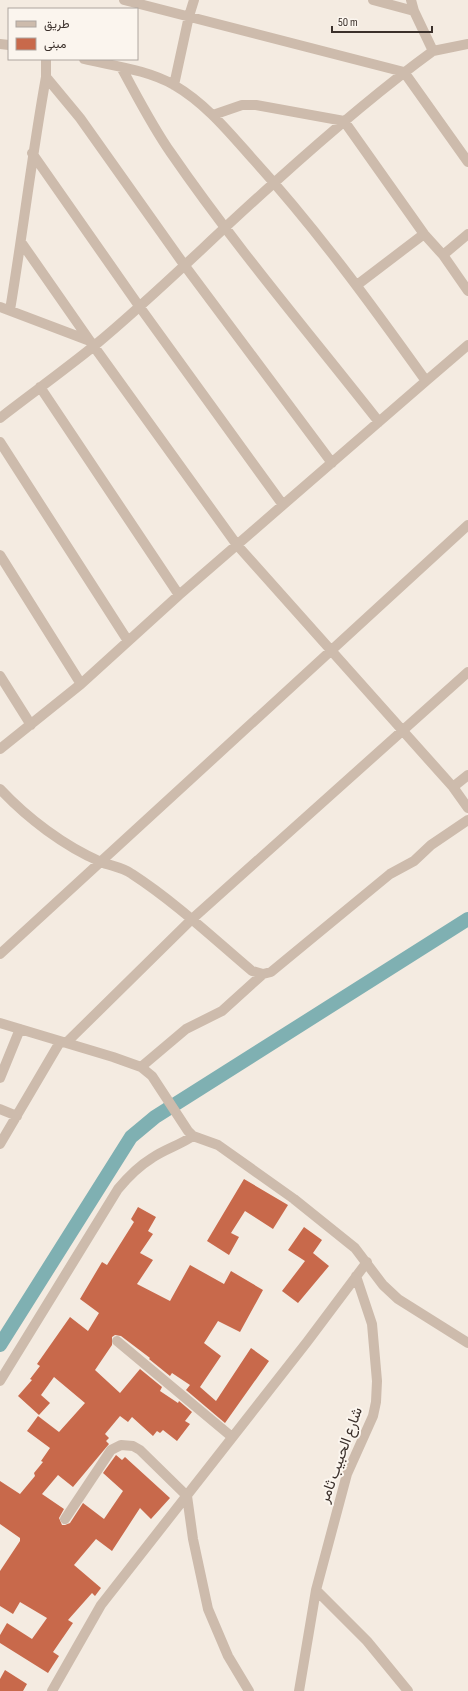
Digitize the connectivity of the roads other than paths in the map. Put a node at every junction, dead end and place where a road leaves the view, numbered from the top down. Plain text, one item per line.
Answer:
1 (124, 0) edge
2 (194, 0) edge
3 (373, 0) edge
4 (411, 0) edge
5 (414, 11) junction
6 (189, 16) junction
7 (468, 44) edge
8 (433, 51) junction
9 (46, 60) edge
10 (89, 60) edge
11 (121, 67) junction
12 (404, 72) junction
13 (46, 77) junction
14 (174, 85) junction
15 (213, 115) junction
16 (344, 122) junction
17 (32, 153) junction
18 (468, 162) edge
19 (274, 182) junction
20 (226, 227) junction
21 (424, 234) junction
22 (468, 234) edge
23 (21, 242) junction
24 (443, 255) junction
25 (185, 266) junction
26 (357, 285) junction
27 (468, 291) edge
28 (139, 306) junction
29 (5, 308) edge
30 (92, 344) junction
31 (468, 345) edge
32 (426, 381) junction
33 (40, 388) junction
34 (0, 418) edge
35 (379, 422) junction
36 (0, 442) edge
37 (332, 463) junction
38 (283, 505) junction
39 (468, 525) edge
40 (237, 545) junction
41 (0, 555) edge
42 (179, 595) junction
43 (128, 641) junction
44 (331, 651) junction
45 (468, 672) edge
46 (0, 676) edge
47 (81, 684) junction
48 (31, 725) junction
49 (403, 731) junction
50 (0, 749) edge
51 (468, 775) edge
52 (452, 787) junction
53 (0, 789) edge
54 (468, 808) edge
55 (468, 820) edge
56 (101, 862) junction
57 (191, 920) junction
58 (0, 954) edge
59 (263, 974) junction
60 (0, 1024) edge
61 (20, 1029) junction
62 (63, 1042) junction
63 (141, 1067) junction
64 (0, 1078) edge
65 (0, 1109) edge
66 (17, 1116) junction
67 (191, 1134) junction
68 (0, 1144) edge
69 (367, 1262) junction
70 (356, 1276) junction
71 (117, 1341) dead end
72 (468, 1343) edge
73 (0, 1381) edge
74 (232, 1437) junction
75 (187, 1496) junction
76 (65, 1519) dead end
77 (316, 1590) junction
78 (52, 1691) edge
79 (249, 1691) edge
80 (299, 1691) edge
81 (408, 1691) edge

1 - 6 street
2 - 6 street
3 - 5 street
4 - 5 street
5 - 8 street
6 - 12 street
6 - 14 street
7 - 8 street
8 - 12 street
9 - 13 street
10 - 11 street
11 - 14 street
11 - 20 street
12 - 16 street
12 - 18 street
13 - 17 street
13 - 25 street
14 - 15 street
15 - 16 street
15 - 19 street
16 - 19 street
16 - 21 street
17 - 23 street
17 - 28 street
19 - 20 street
19 - 26 street
20 - 25 street
20 - 35 street
21 - 24 street
21 - 26 street
22 - 24 street
23 - 29 street
23 - 30 street
24 - 27 street
25 - 28 street
25 - 37 street
26 - 32 street
28 - 30 street
28 - 38 street
29 - 30 street
30 - 33 street
30 - 40 street
31 - 32 street
32 - 35 street
33 - 34 street
33 - 42 street
35 - 37 street
36 - 43 street
37 - 38 street
38 - 40 street
39 - 44 street
40 - 42 street
40 - 44 street
41 - 47 street
42 - 43 street
43 - 47 street
44 - 49 street
44 - 56 street
45 - 49 street
46 - 48 street
47 - 48 street
48 - 50 street
49 - 52 street
49 - 57 street
51 - 52 street
52 - 54 street
53 - 56 street
55 - 59 street
56 - 57 street
56 - 58 street
57 - 59 street
57 - 62 street
59 - 63 street
60 - 61 street
61 - 62 street
61 - 64 street
62 - 63 street
62 - 66 street
63 - 67 street
65 - 66 street
66 - 68 street
67 - 69 street
67 - 73 street
69 - 70 street
69 - 72 street
70 - 74 street
70 - 77 street, شارع الحبيب ثامر
71 - 74 street
74 - 75 street
75 - 76 street
75 - 78 street
75 - 79 street
77 - 80 street, شارع الحبيب ثامر
77 - 81 street

